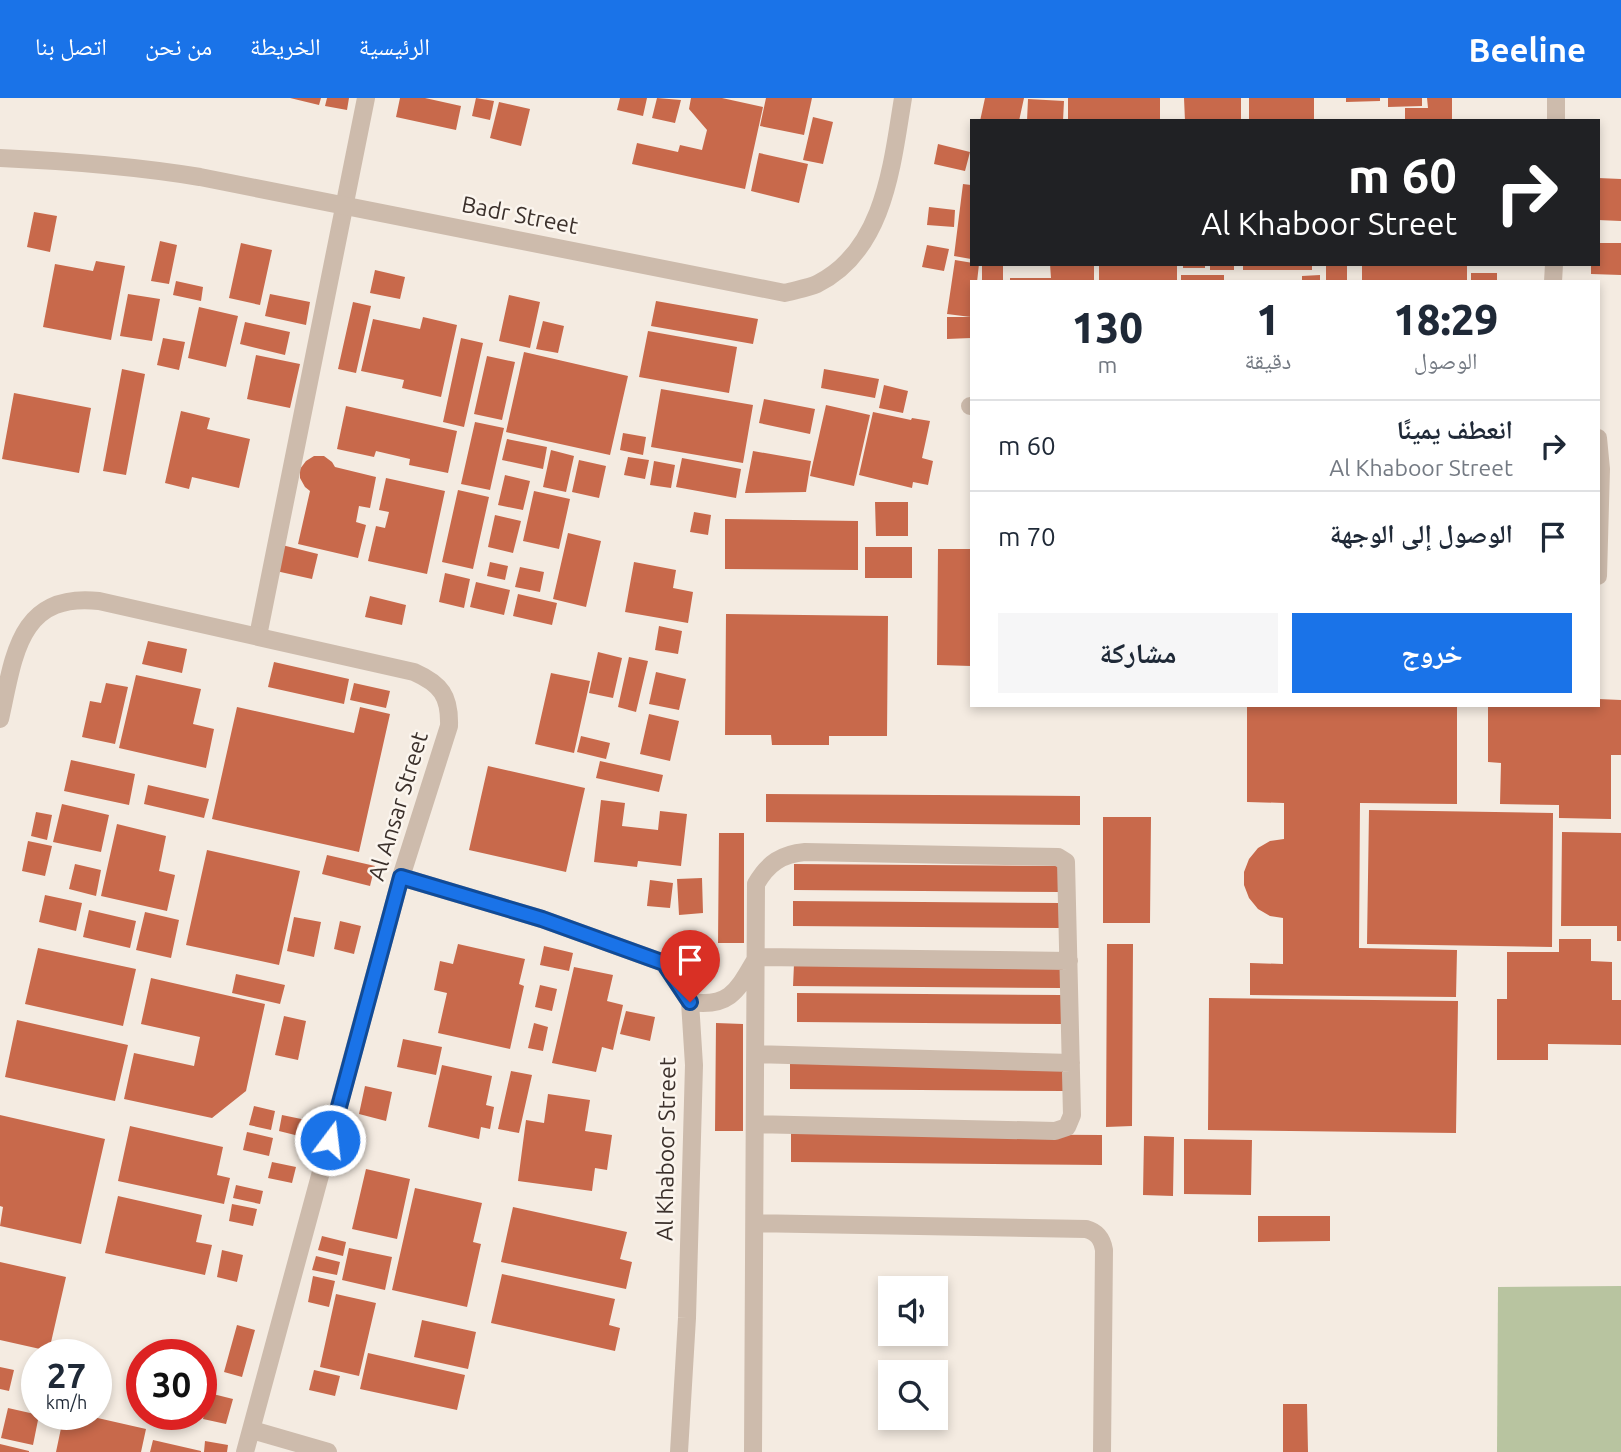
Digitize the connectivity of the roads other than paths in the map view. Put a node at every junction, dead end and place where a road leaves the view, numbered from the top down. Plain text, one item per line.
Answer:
1 (366, 98) edge
2 (903, 98) edge
3 (1556, 98) edge
4 (1556, 119) edge
5 (0, 158) edge
6 (345, 205) junction
7 (1600, 459) edge
8 (1600, 505) edge
9 (258, 636) junction
10 (0, 719) edge
11 (401, 877) junction
12 (757, 957) junction
13 (1069, 961) junction
14 (690, 1002) junction
15 (757, 1054) junction
16 (1071, 1063) junction
17 (756, 1124) junction
18 (755, 1223) junction
19 (253, 1430) junction
20 (246, 1452) edge
21 (327, 1452) edge
22 (679, 1452) edge
23 (753, 1452) edge
24 (1102, 1452) edge

1 - 6 street
2 - 6 street, Badr Street
3 - 4 street
5 - 6 street, Badr Street
6 - 9 street
7 - 8 street
9 - 10 street, Al Ansar Street
9 - 11 street, Al Ansar Street
11 - 14 street
11 - 19 street, Al Ansar Street
12 - 13 street
12 - 13 street
12 - 14 street
12 - 15 street
13 - 16 street
14 - 22 street, Al Khaboor Street
15 - 16 street
15 - 17 street
16 - 17 street
17 - 18 street
18 - 23 street
18 - 24 street
19 - 20 street, Al Ansar Street
19 - 21 street

